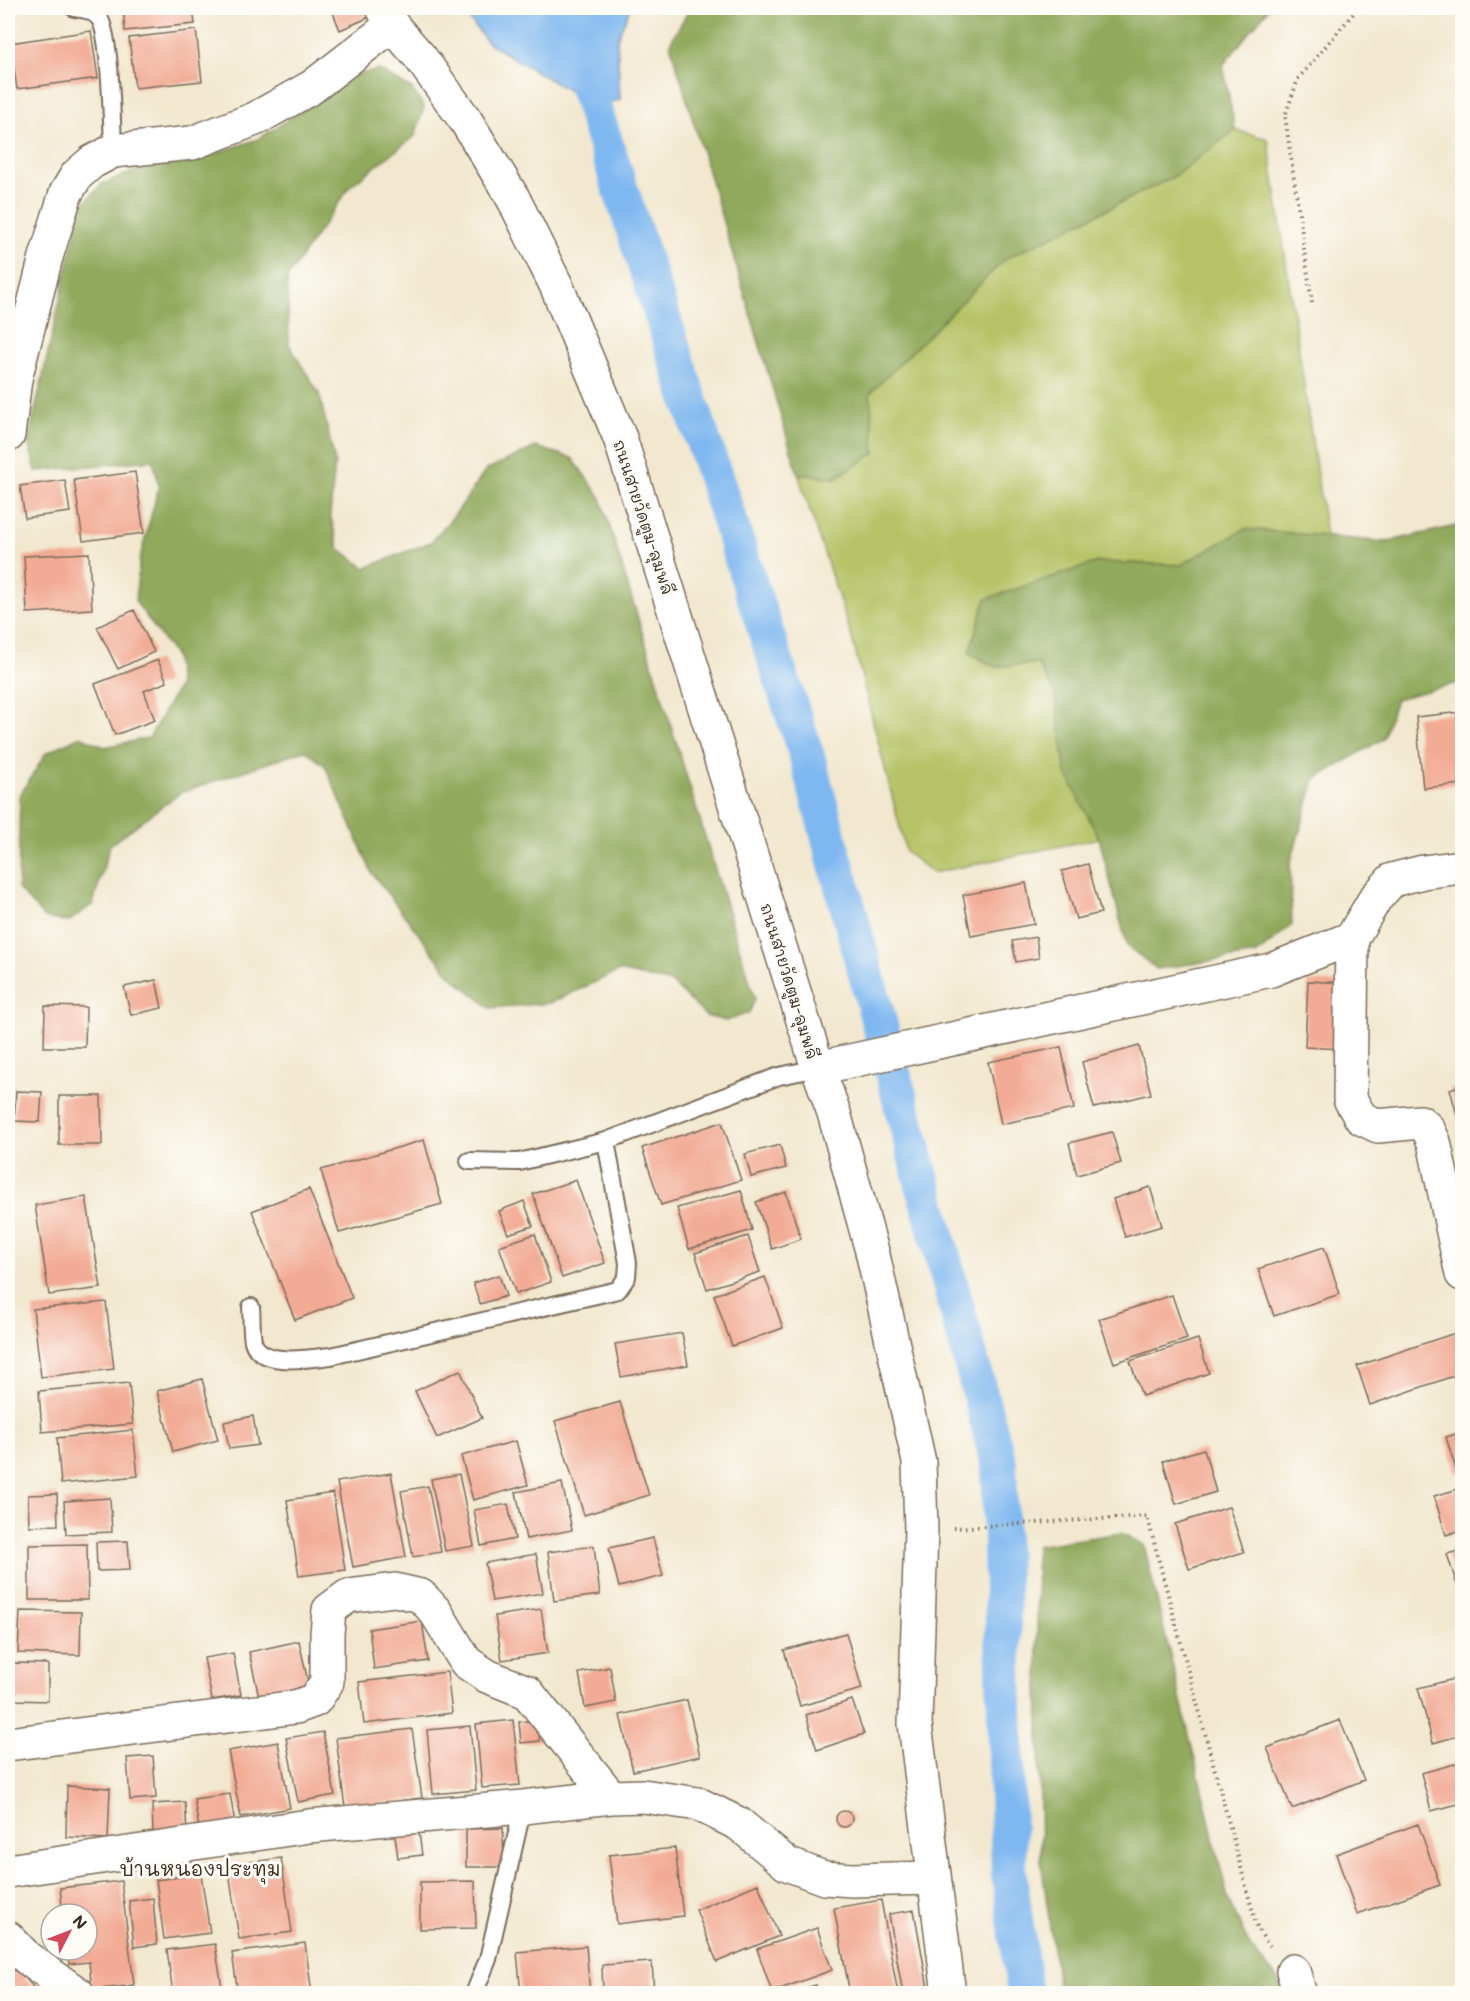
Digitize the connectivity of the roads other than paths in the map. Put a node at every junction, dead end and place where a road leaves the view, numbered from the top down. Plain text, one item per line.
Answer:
1 (74, 8) edge
2 (388, 16) edge
3 (113, 151) junction
4 (11, 379) edge
5 (8, 435) edge
6 (1462, 867) edge
7 (1352, 938) junction
8 (830, 1065) junction
9 (606, 1141) junction
10 (469, 1161) dead end
11 (1462, 1274) edge
12 (252, 1307) dead end
13 (8, 1744) edge
14 (610, 1797) junction
15 (523, 1807) junction
16 (8, 1871) edge
17 (934, 1878) junction
18 (8, 1938) edge
19 (78, 1994) edge
20 (474, 1994) edge
21 (949, 1994) edge

1 - 3 lane
2 - 3 street
2 - 8 street, ถนนสายวัดตูม-ลุมพลี
3 - 4 street
4 - 5 street
6 - 7 street
7 - 8 street
7 - 11 street
8 - 9 lane
8 - 17 street, ถนนสายวัดตูม-ลุมพลี
9 - 10 lane
9 - 12 lane
13 - 14 street
14 - 15 street
14 - 17 street
15 - 16 street
15 - 20 lane
17 - 21 street, ถนนสายวัดตูม-ลุมพลี
18 - 19 street

